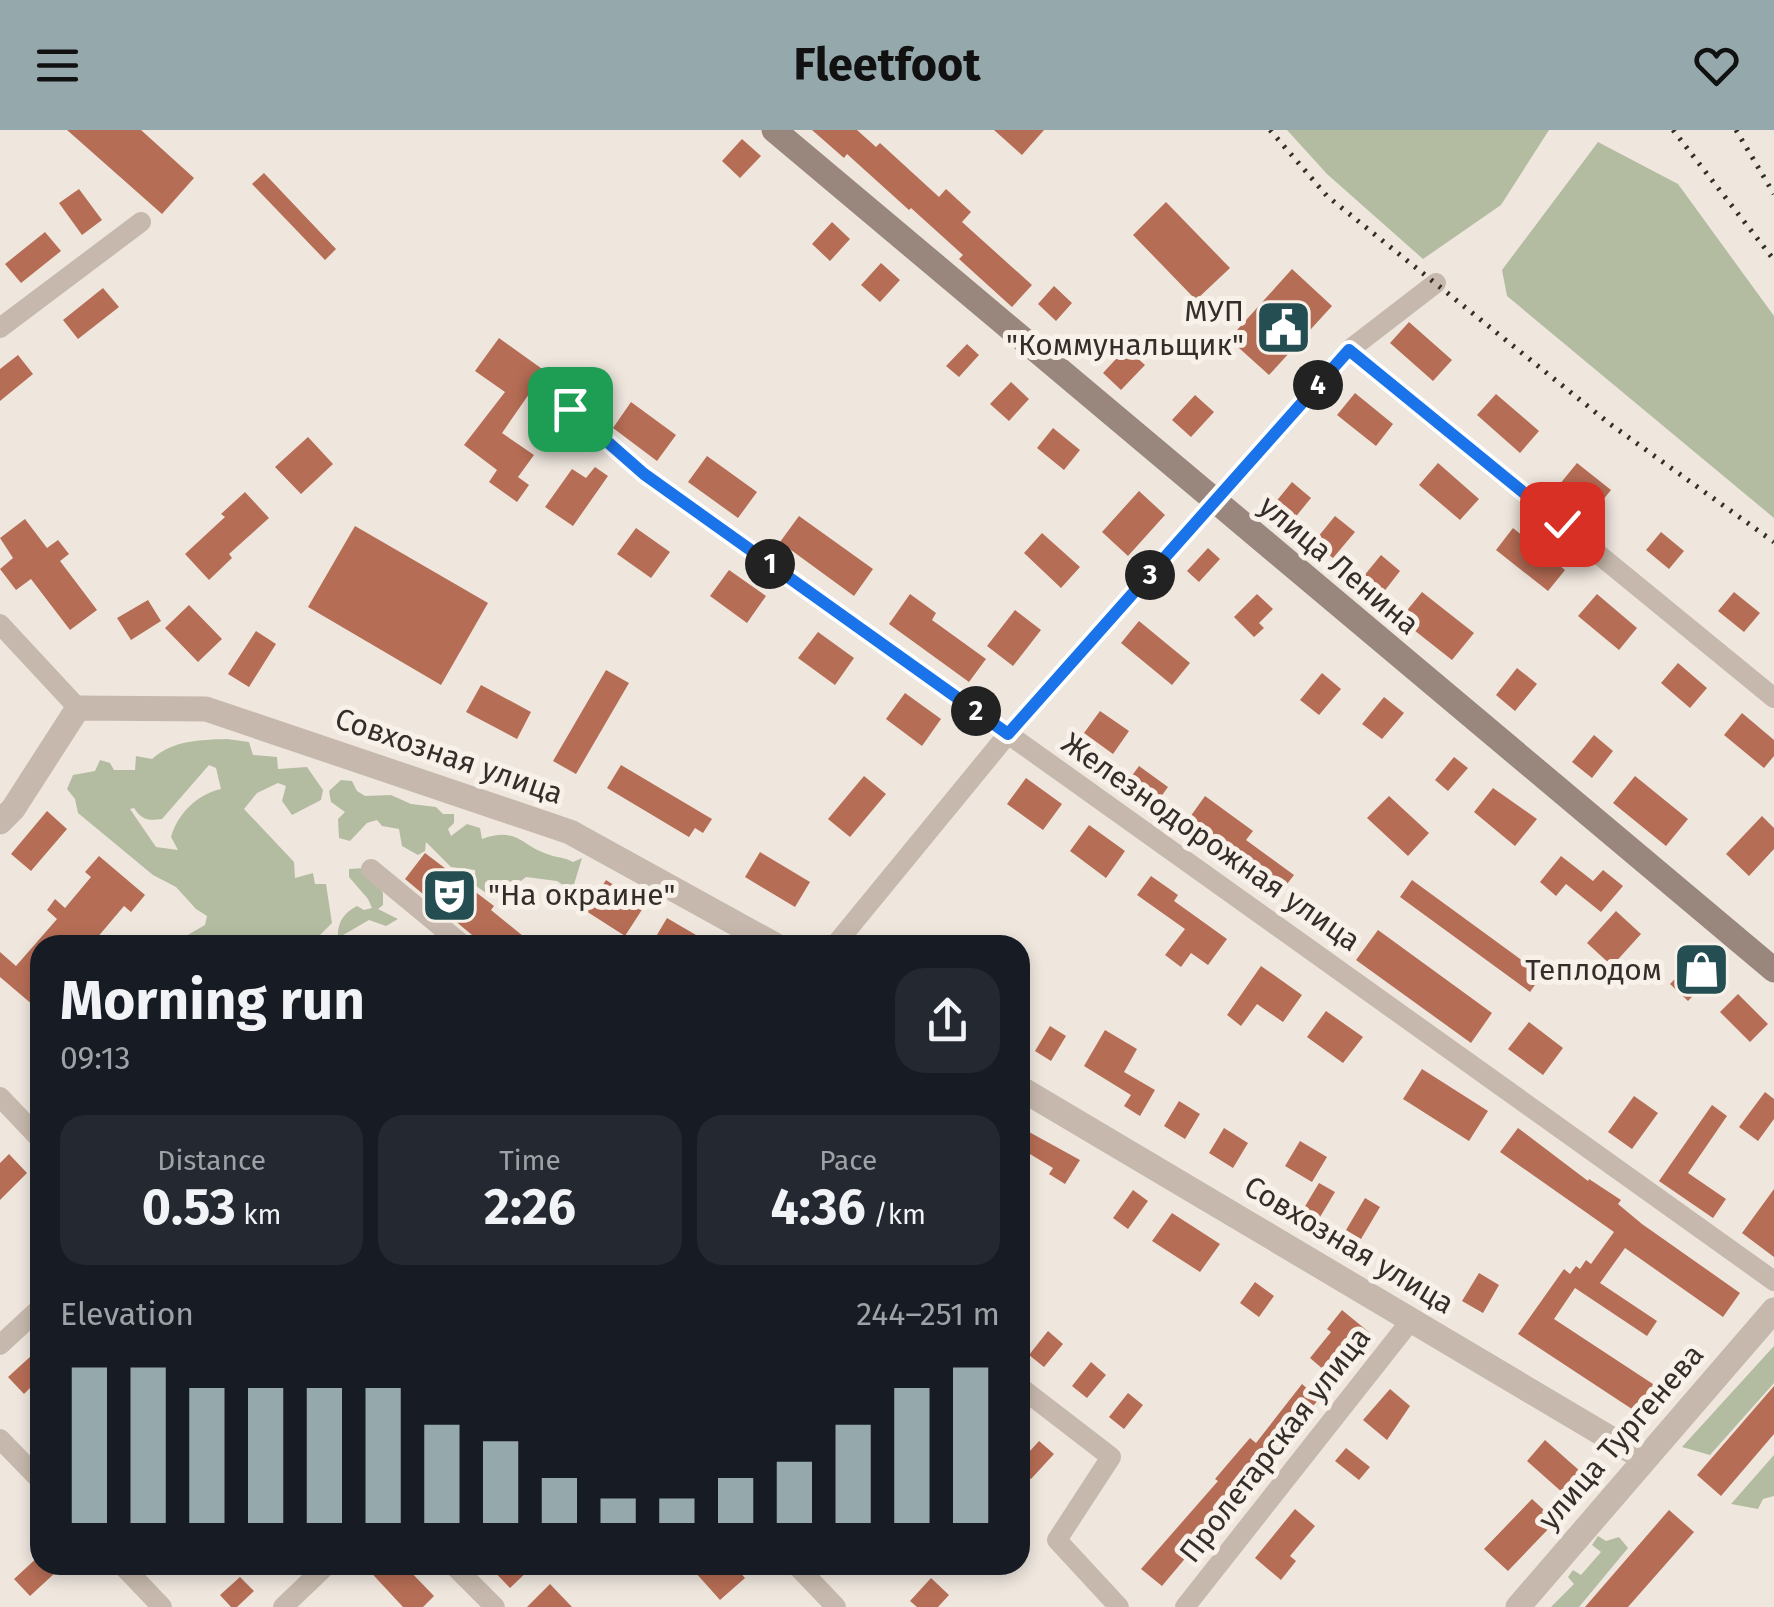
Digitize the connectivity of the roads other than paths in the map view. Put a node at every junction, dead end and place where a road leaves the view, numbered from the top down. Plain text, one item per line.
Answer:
1 (774, 130) edge
2 (141, 222) dead end
3 (1436, 283) dead end
4 (0, 328) edge
5 (1349, 350) junction
6 (570, 409) dead end
7 (1214, 503) junction
8 (0, 624) edge
9 (1774, 698) edge
10 (78, 708) junction
11 (1008, 734) junction
12 (4, 809) edge
13 (372, 869) dead end
14 (450, 935) edge
15 (757, 935) edge
16 (842, 935) edge
17 (1774, 970) edge
18 (1030, 1094) edge
19 (0, 1097) edge
20 (30, 1128) edge
21 (1774, 1280) edge
22 (1774, 1310) edge
23 (30, 1317) edge
24 (1412, 1319) junction
25 (0, 1345) edge
26 (1030, 1396) edge
27 (0, 1439) edge
28 (1644, 1458) junction
29 (30, 1470) edge
30 (132, 1575) edge
31 (317, 1575) edge
32 (462, 1575) edge
33 (806, 1575) edge
34 (162, 1607) edge
35 (283, 1607) edge
36 (495, 1607) edge
37 (836, 1607) edge
38 (1119, 1607) edge
39 (1185, 1607) edge
40 (1518, 1607) edge

1 - 7 main road, улица Ленина
2 - 4 street
3 - 5 street
5 - 7 street
5 - 9 street
6 - 11 street, Железнодорожная улица
7 - 11 street
7 - 17 main road, улица Ленина
8 - 10 street
10 - 12 street
10 - 15 street, Совхозная улица
11 - 16 street
11 - 21 street, Железнодорожная улица
13 - 14 street
18 - 24 street, Совхозная улица
19 - 20 street
22 - 28 street, улица Тургенева
23 - 25 street
24 - 28 street, Совхозная улица
24 - 39 street, Пролетарская улица
26 - 38 street
27 - 29 street
28 - 40 street, улица Тургенева
30 - 34 street
31 - 35 street
32 - 36 street
33 - 37 street

